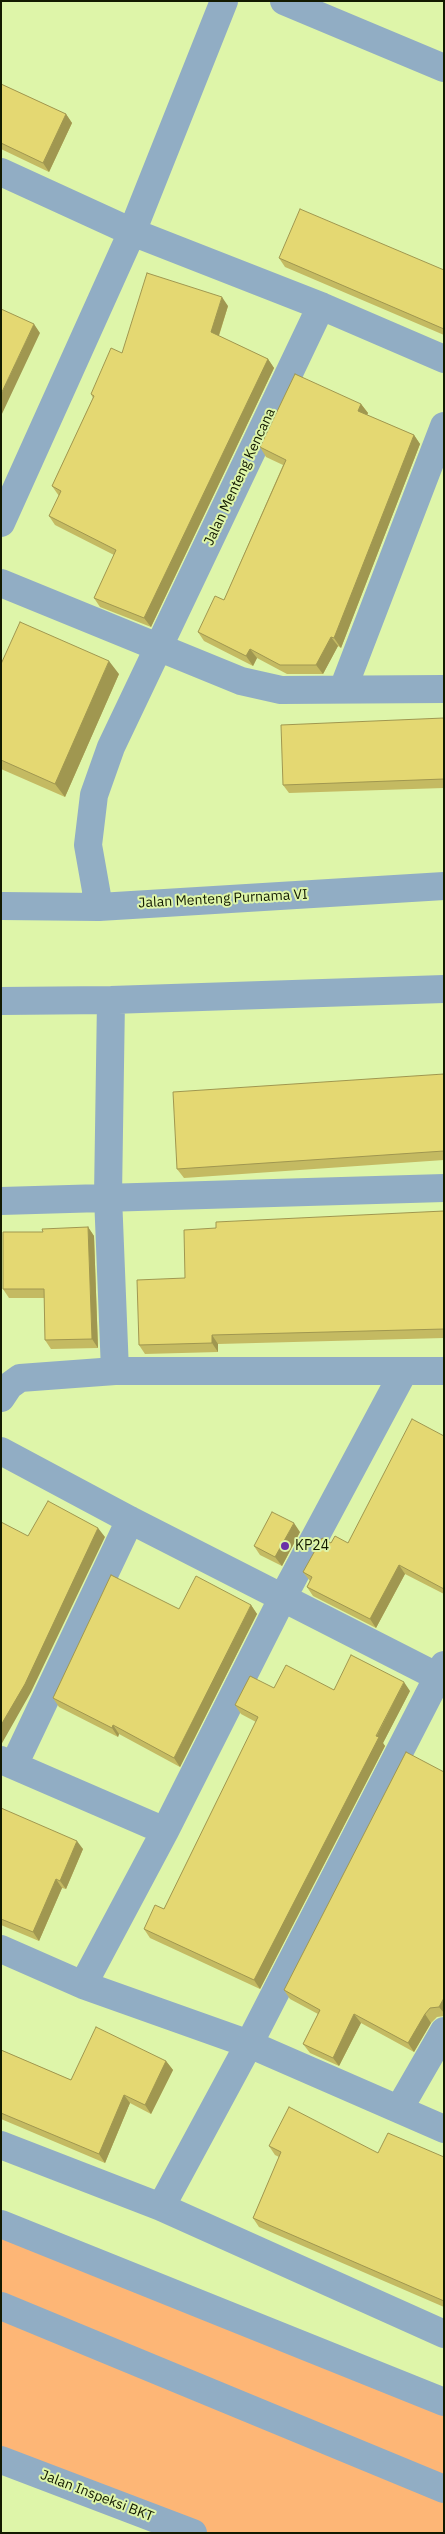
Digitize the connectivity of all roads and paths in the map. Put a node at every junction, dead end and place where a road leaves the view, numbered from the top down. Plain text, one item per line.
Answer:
1 (224, 1) edge
2 (284, 1) edge
3 (444, 68) edge
4 (1, 172) edge
5 (132, 232) junction
6 (321, 306) junction
7 (444, 359) edge
8 (444, 426) edge
9 (1, 523) edge
10 (1, 583) edge
11 (160, 649) junction
12 (342, 689) junction
13 (444, 689) edge
14 (444, 886) edge
15 (1, 906) edge
16 (100, 907) junction
17 (444, 989) edge
18 (112, 1000) junction
19 (1, 1002) edge
20 (444, 1188) edge
21 (108, 1196) junction
22 (1, 1201) edge
23 (115, 1371) junction
24 (404, 1371) junction
25 (444, 1371) edge
26 (1, 1398) edge
27 (1, 1451) edge
28 (130, 1520) junction
29 (283, 1597) junction
30 (442, 1674) edge
31 (8, 1763) edge
32 (165, 1831) junction
33 (1, 1949) edge
34 (83, 1985) junction
35 (444, 2031) edge
36 (249, 2044) junction
37 (399, 2109) junction
38 (444, 2129) edge
39 (1, 2145) edge
40 (161, 2207) junction
41 (1, 2224) edge
42 (1, 2306) edge
43 (444, 2334) edge
44 (444, 2402) edge
45 (1, 2460) edge
46 (444, 2489) edge
47 (193, 2533) edge

1 - 5 street
2 - 3 street
4 - 5 street
5 - 6 street
5 - 9 street
6 - 7 street
6 - 11 street, Jalan Menteng Kencana
8 - 12 street
10 - 11 street
11 - 12 street
11 - 16 street, Jalan Menteng Kencana
12 - 13 street
14 - 16 street, Jalan Menteng Purnama VI
15 - 16 street, Jalan Menteng Purnama VI
17 - 18 street
18 - 19 street
18 - 21 street
20 - 21 street
21 - 22 street
21 - 23 street
23 - 24 street
23 - 26 street
24 - 25 street
24 - 29 street
27 - 28 street
28 - 29 street
28 - 31 street
29 - 30 street
29 - 32 street
30 - 36 street
31 - 32 street
32 - 34 street
33 - 34 street
34 - 36 street
35 - 37 street
36 - 37 street
36 - 40 street
37 - 38 street
39 - 40 street
40 - 43 street
41 - 44 street
42 - 46 street
45 - 47 street, Jalan Inspeksi BKT

